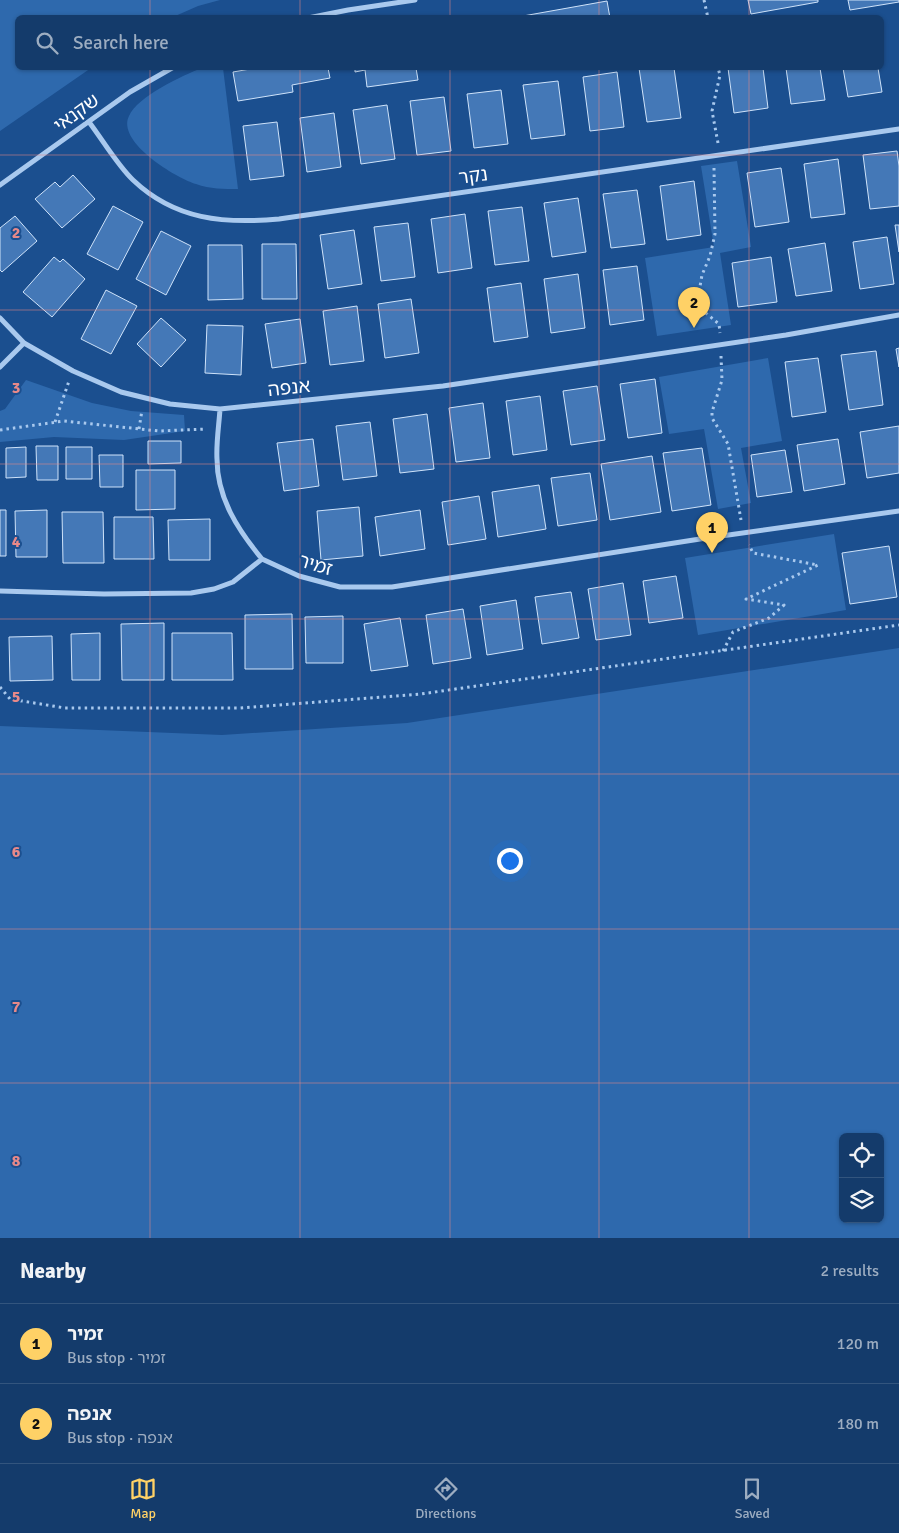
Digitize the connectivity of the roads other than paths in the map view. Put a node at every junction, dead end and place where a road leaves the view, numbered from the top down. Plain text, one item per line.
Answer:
1 (415, 0) edge
2 (323, 15) edge
3 (168, 70) edge
4 (89, 122) junction
5 (899, 129) edge
6 (0, 185) edge
7 (899, 315) edge
8 (0, 318) edge
9 (24, 343) junction
10 (0, 367) edge
11 (220, 409) junction
12 (899, 511) edge
13 (262, 559) junction
14 (0, 591) edge

1 - 2 street
3 - 4 street, שקנאי
4 - 5 street, נקר
4 - 6 street, שקנאי
7 - 11 street, אנפה
8 - 9 street, אנפה
9 - 10 street
9 - 11 street, אנפה
11 - 13 street
12 - 13 street, זמיר
13 - 14 street

